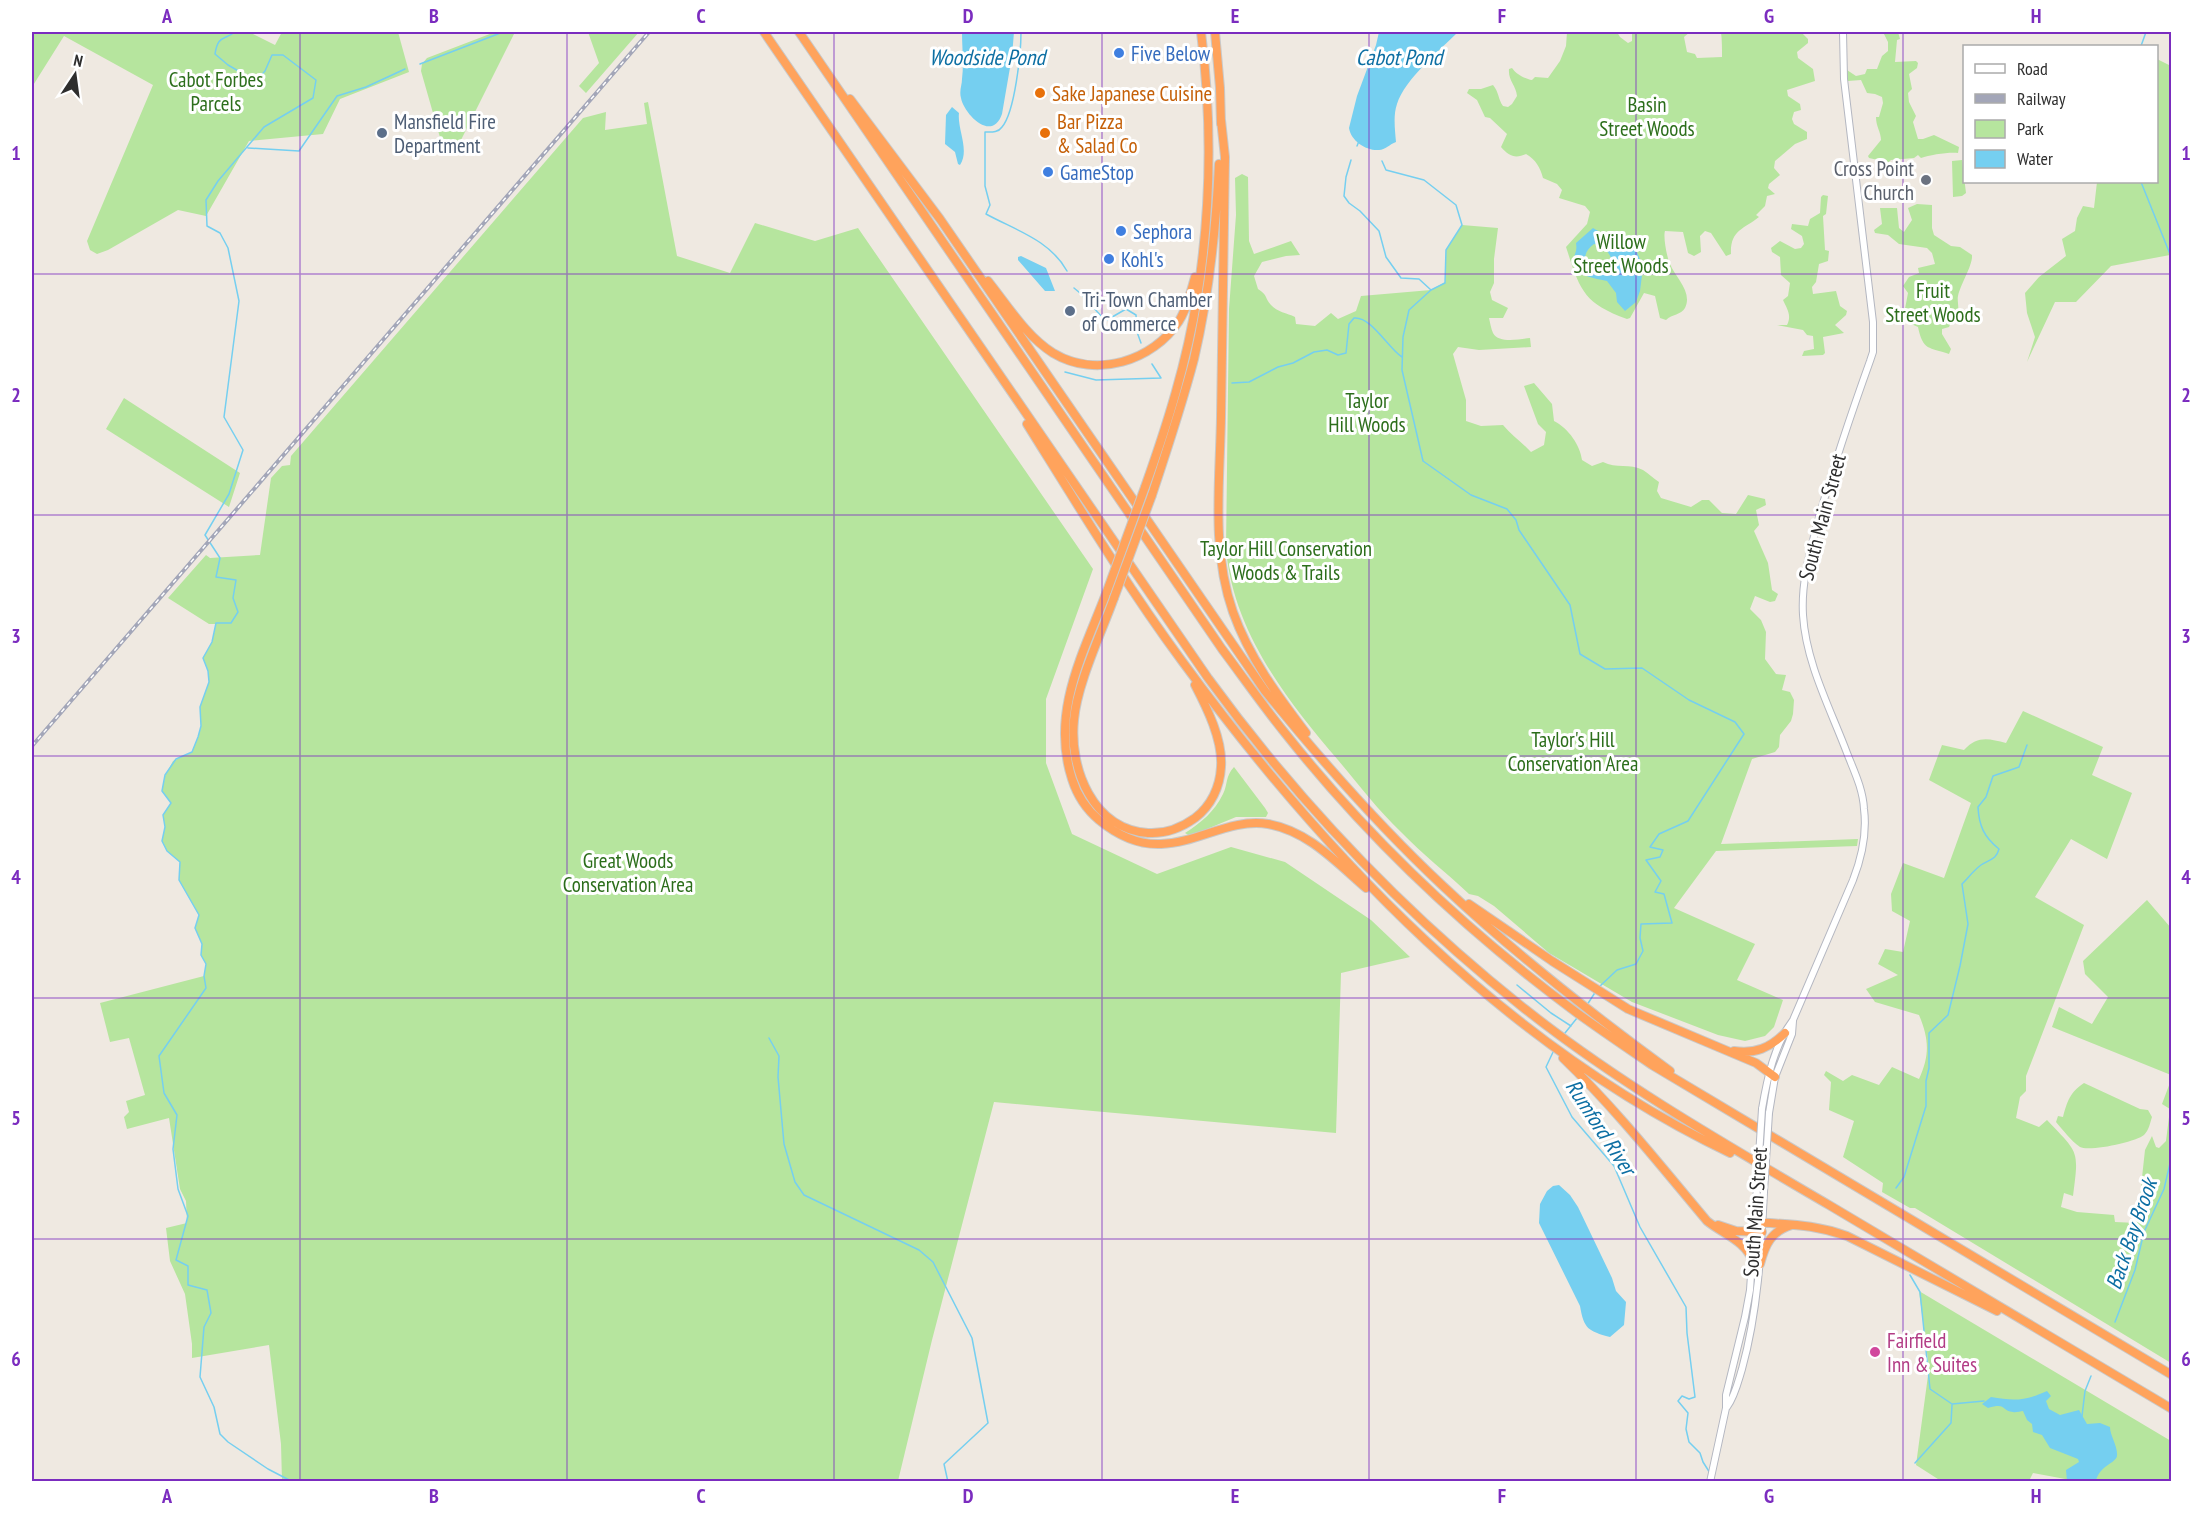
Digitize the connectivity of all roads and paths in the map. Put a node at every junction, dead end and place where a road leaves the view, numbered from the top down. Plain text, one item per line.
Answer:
1 (798, 32) edge
2 (1202, 32) edge
3 (1215, 32) edge
4 (1843, 32) edge
5 (765, 33) edge
6 (819, 62) junction
7 (1221, 120) junction
8 (940, 219) junction
9 (1203, 242) junction
10 (993, 366) junction
11 (1182, 661) junction
12 (1337, 774) junction
13 (1420, 864) junction
14 (1407, 923) junction
15 (1793, 1020) junction
16 (1785, 1033) junction
17 (1718, 1047) junction
18 (1559, 1052) junction
19 (1773, 1075) junction
20 (1738, 1118) junction
21 (1759, 1164) junction
22 (1707, 1221) junction
23 (1798, 1224) junction
24 (1759, 1227) junction
25 (1756, 1263) junction
26 (2042, 1332) junction
27 (2172, 1375) edge
28 (2172, 1409) edge
29 (1710, 1481) edge

1 - 6 highway
2 - 9 highway
3 - 7 highway
4 - 15 main road, South Main Street
5 - 10 highway
6 - 8 highway
6 - 20 highway
7 - 11 highway, bridge
7 - 12 highway
8 - 9 highway
8 - 12 highway
9 - 14 highway, bridge
10 - 11 highway
10 - 21 highway
11 - 14 highway
12 - 13 highway
13 - 17 highway
13 - 20 highway
14 - 18 highway
15 - 16 main road, South Main Street
15 - 19 main road, South Main Street
16 - 17 highway
16 - 19 main road, South Main Street
17 - 19 highway
18 - 21 highway
18 - 22 highway
19 - 24 main road, South Main Street, bridge
19 - 24 main road, South Main Street, bridge
20 - 27 highway
21 - 26 highway
22 - 24 highway
22 - 25 highway
23 - 24 highway
23 - 25 highway
23 - 26 highway
24 - 25 main road, South Main Street
25 - 29 main road, South Main Street
26 - 28 highway

